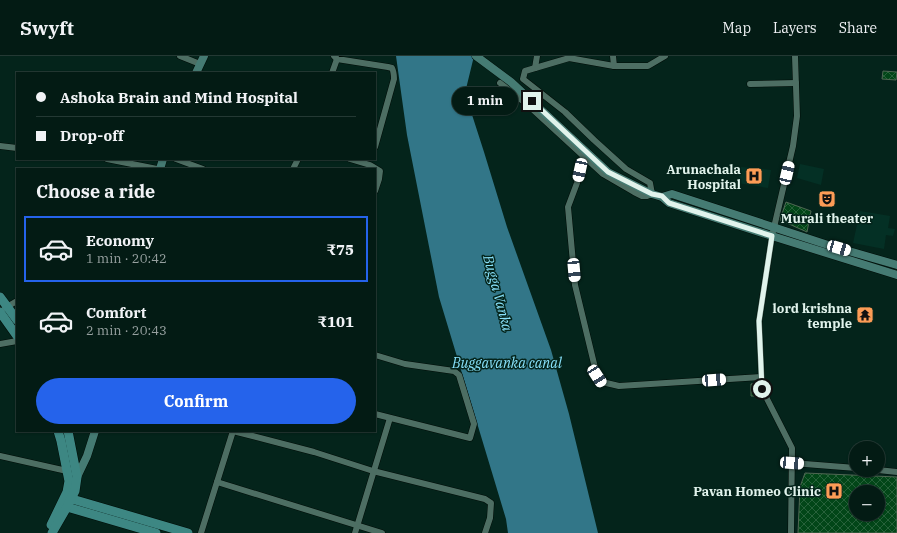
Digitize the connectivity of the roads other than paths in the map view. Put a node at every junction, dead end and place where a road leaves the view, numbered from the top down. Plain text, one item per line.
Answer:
1 (180, 56) edge
2 (476, 56) edge
3 (537, 56) edge
4 (613, 56) edge
5 (665, 56) edge
6 (795, 56) edge
7 (335, 57) edge
8 (569, 57) edge
9 (202, 60) edge
10 (614, 66) junction
11 (535, 68) junction
12 (196, 72) edge
13 (332, 72) edge
14 (500, 83) dead end
15 (796, 83) junction
16 (750, 84) dead end
17 (376, 143) edge
18 (0, 146) edge
19 (16, 148) edge
20 (583, 156) junction
21 (112, 160) edge
22 (179, 160) edge
23 (357, 160) edge
24 (371, 162) edge
25 (152, 168) edge
26 (200, 168) edge
27 (376, 188) edge
28 (652, 194) junction
29 (662, 196) junction
30 (774, 228) junction
31 (772, 236) junction
32 (897, 265) edge
33 (897, 275) edge
34 (0, 296) edge
35 (16, 302) edge
36 (2, 310) edge
37 (16, 319) edge
38 (16, 334) edge
39 (16, 341) edge
40 (0, 344) edge
41 (376, 354) edge
42 (761, 377) junction
43 (376, 414) edge
44 (390, 418) junction
45 (58, 432) edge
46 (68, 432) edge
47 (95, 432) edge
48 (233, 432) edge
49 (237, 432) edge
50 (0, 456) edge
51 (792, 463) junction
52 (849, 467) edge
53 (67, 471) junction
54 (373, 471) junction
55 (885, 471) edge
56 (897, 472) edge
57 (78, 477) junction
58 (217, 482) junction
59 (70, 503) junction
60 (357, 525) junction
61 (47, 533) edge
62 (52, 533) edge
63 (156, 533) edge
64 (188, 533) edge
65 (201, 533) edge
66 (355, 533) edge
67 (382, 533) edge
68 (485, 533) edge
69 (791, 533) edge

1 - 9 street
2 - 28 main road
3 - 11 street
4 - 10 street
5 - 10 street
6 - 15 street
7 - 13 street
7 - 17 street
8 - 10 street
8 - 11 street
9 - 12 main road
11 - 28 street
14 - 20 street
15 - 16 street
15 - 30 street
18 - 19 street
20 - 28 street
20 - 42 street
21 - 25 street
22 - 26 street
23 - 24 street
24 - 27 street
28 - 29 main road
29 - 30 main road
29 - 31 main road
30 - 31 street
30 - 32 main road
31 - 33 main road
31 - 42 street
34 - 36 main road
35 - 36 street
36 - 37 main road
36 - 38 main road
39 - 40 street
41 - 44 street
42 - 51 street
43 - 44 street
44 - 54 street
45 - 53 main road
46 - 57 main road
47 - 57 main road
48 - 58 street
49 - 54 street
50 - 53 street
51 - 52 street
51 - 69 street
53 - 61 main road
54 - 60 street
54 - 68 street
55 - 56 street
57 - 59 main road
58 - 60 street
58 - 65 street
59 - 62 main road
59 - 63 main road
59 - 64 main road
60 - 66 street
60 - 67 street

